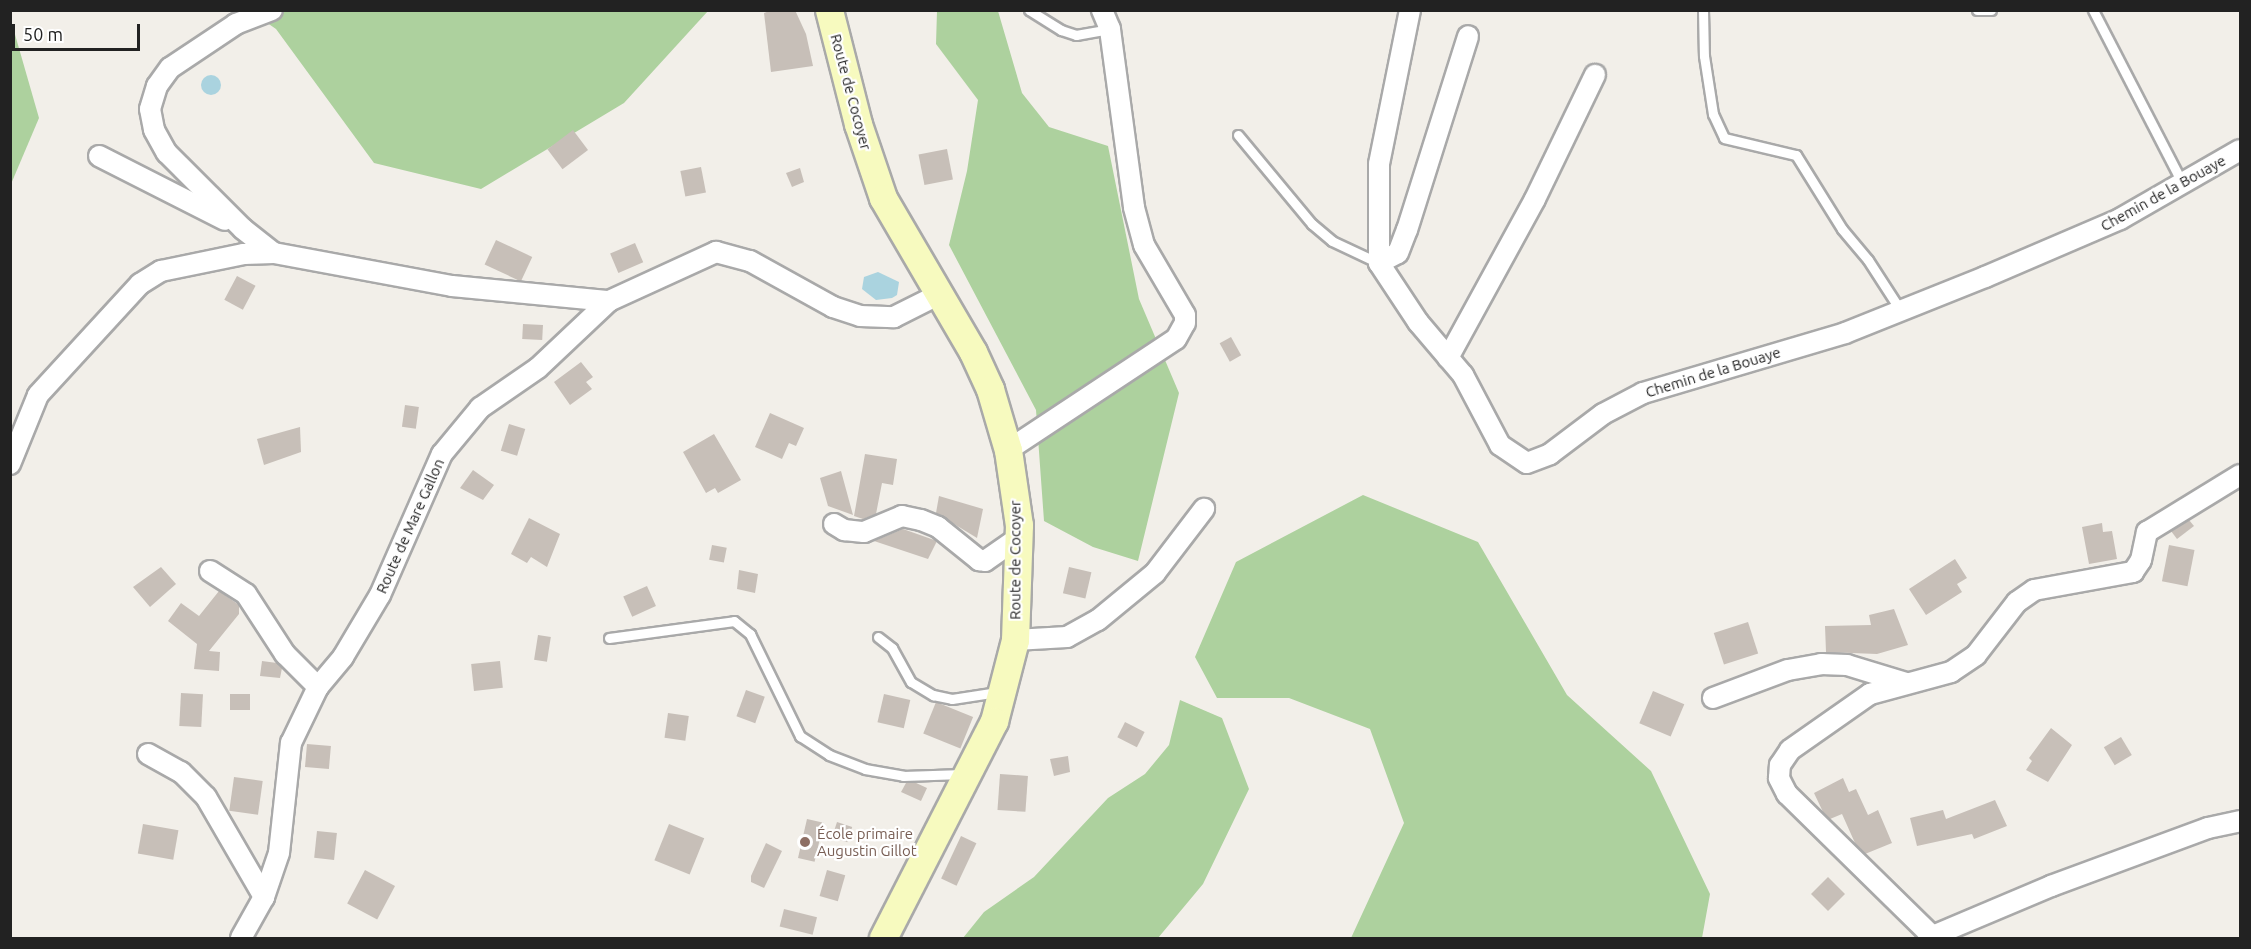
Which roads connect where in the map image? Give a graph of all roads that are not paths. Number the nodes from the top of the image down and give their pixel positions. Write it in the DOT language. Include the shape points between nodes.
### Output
graph roads {
  1 [pos="272,10"];
  2 [pos="829,10"];
  3 [pos="1029,10"];
  4 [pos="1102,10"];
  5 [pos="1410,10"];
  6 [pos="1703,10"];
  7 [pos="1977,10"];
  8 [pos="1991,10"];
  9 [pos="2093,10"];
  10 [pos="1110,29"];
  11 [pos="1468,36"];
  12 [pos="1595,75"];
  13 [pos="1238,135"];
  14 [pos="2241,150"];
  15 [pos="99,156"];
  16 [pos="2183,184"];
  17 [pos="243,229"];
  18 [pos="274,253"];
  19 [pos="1379,264"];
  20 [pos="940,294"];
  21 [pos="609,301"];
  22 [pos="1901,311"];
  23 [pos="1448,358"];
  24 [pos="1008,450"];
  25 [pos="10,464"];
  26 [pos="2241,475"];
  27 [pos="1204,509"];
  28 [pos="834,524"];
  29 [pos="1018,538"];
  30 [pos="210,571"];
  31 [pos="878,637"];
  32 [pos="609,638"];
  33 [pos="1015,640"];
  34 [pos="1906,683"];
  35 [pos="318,687"];
  36 [pos="1000,692"];
  37 [pos="1713,698"];
  38 [pos="148,754"];
  39 [pos="968,774"];
  40 [pos="2241,821"];
  41 [pos="264,897"];
  42 [pos="1930,937"];
  43 [pos="241,939"];
  44 [pos="883,939"];
  1 -- 17 [label="street" via="236,24 170,68 157,86 150,109 154,130 167,153"];
  2 -- 20 [label="main road, Route de Cocoyer" via="858,124 884,198"];
  3 -- 10 [label="lane" via="1076,35"];
  4 -- 10 [label="street"];
  5 -- 19 [label="street, Chemin de la Bouaye" via="1379,164"];
  6 -- 22 [label="lane" via="1704,56 1713,114 1724,138 1796,155 1842,229"];
  7 -- 8 [label="lane"];
  9 -- 16 [label="lane"];
  10 -- 24 [label="street" via="1134,207 1144,245 1185,315 1185,323 1176,339"];
  11 -- 19 [label="street" via="1407,230 1398,253"];
  12 -- 23 [label="street" via="1535,199"];
  13 -- 19 [label="lane" via="1312,224 1332,241"];
  14 -- 16 [label="street, Chemin de la Bouaye"];
  15 -- 17 [label="street"];
  16 -- 22 [label="street, Chemin de la Bouaye" via="2091,232"];
  17 -- 18 [label="street"];
  18 -- 21 [label="street" via="452,286"];
  18 -- 25 [label="street" via="244,254 161,271 140,284 38,394"];
  19 -- 23 [label="street, Chemin de la Bouaye" via="1394,290"];
  20 -- 21 [label="street, Route de Mare Gallon" via="894,317 860,316 833,308 750,261 716,252"];
  20 -- 24 [label="main road, Route de Cocoyer" via="990,389"];
  21 -- 35 [label="street, Route de Mare Gallon" via="538,368 480,408 460,428 426,483 380,595 343,657"];
  22 -- 23 [label="street, Chemin de la Bouaye" via="1845,333 1643,393 1603,414 1532,462 1519,460 1500,445 1463,375"];
  24 -- 29 [label="main road, Route de Cocoyer"];
  26 -- 34 [label="street" via="2147,532 2141,560 2133,572 2034,590 2018,602 1976,655 1951,672"];
  27 -- 33 [label="street" via="1155,573 1098,620 1067,637"];
  28 -- 29 [label="street" via="844,530 864,532 902,516 921,520 938,527 985,561"];
  29 -- 33 [label="main road, Route de Cocoyer"];
  30 -- 35 [label="street" via="246,594 285,654"];
  31 -- 36 [label="lane" via="892,648 911,682 933,695 952,699"];
  32 -- 39 [label="lane" via="734,621 750,634 800,736 829,755 864,769 903,776"];
  33 -- 36 [label="main road, Route de Cocoyer"];
  34 -- 37 [label="street" via="1847,665 1821,664 1788,670"];
  34 -- 42 [label="street" via="1870,694 1790,750 1780,765 1779,778 1787,794"];
  35 -- 41 [label="street, Route de Mare Gallon" via="291,743 279,853"];
  36 -- 39 [label="main road, Route de Cocoyer" via="994,721"];
  38 -- 41 [label="street" via="181,772 207,797"];
  39 -- 44 [label="main road, Route de Cocoyer"];
  40 -- 42 [label="street" via="2208,828 2062,882"];
  41 -- 43 [label="street, Route de Mare Gallon"];
}
